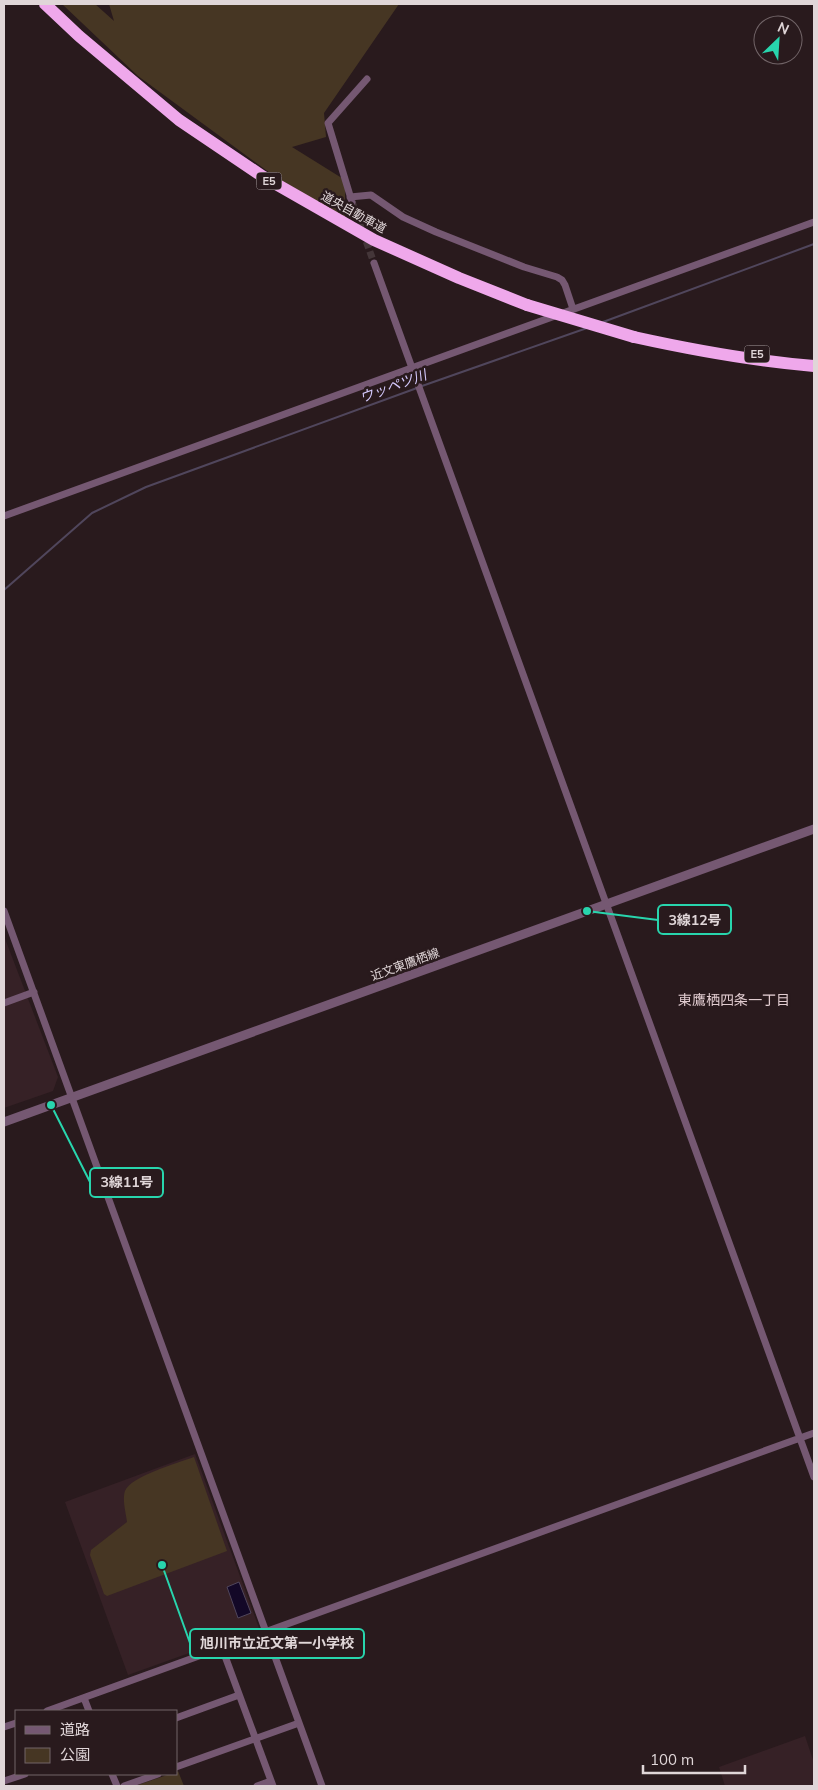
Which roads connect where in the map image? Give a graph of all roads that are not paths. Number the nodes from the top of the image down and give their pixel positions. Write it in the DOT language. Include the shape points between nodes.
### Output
graph roads {
  1 [pos="44,4"];
  2 [pos="367,79"];
  3 [pos="814,222"];
  4 [pos="374,263"];
  5 [pos="573,309"];
  6 [pos="700,351"];
  7 [pos="814,358"];
  8 [pos="814,366"];
  9 [pos="412,369"];
  10 [pos="4,516"];
  11 [pos="814,829"];
  12 [pos="606,904"];
  13 [pos="4,911"];
  14 [pos="34,992"];
  15 [pos="4,1003"];
  16 [pos="72,1097"];
  17 [pos="4,1122"];
  18 [pos="814,1433"];
  19 [pos="800,1438"];
  20 [pos="814,1477"];
  21 [pos="266,1632"];
  22 [pos="222,1648"];
  23 [pos="239,1695"];
  24 [pos="84,1698"];
  25 [pos="51,1710"];
  26 [pos="89,1710"];
  27 [pos="178,1717"];
  28 [pos="299,1723"];
  29 [pos="256,1738"];
  30 [pos="178,1766"];
  31 [pos="22,1775"];
  32 [pos="155,1775"];
  33 [pos="4,1782"];
  34 [pos="272,1784"];
  35 [pos="124,1786"];
  36 [pos="257,1786"];
  37 [pos="322,1786"];
  1 -- 6 [label="highway, 道央自動車道 / E5, bridge" via="179,120 262,176 374,240 527,305 634,337"];
  2 -- 5 [label="street" via="328,123 351,200 371,195 403,217 436,232 556,277 565,285"];
  3 -- 5 [label="street"];
  4 -- 9 [label="street"];
  5 -- 9 [label="street"];
  6 -- 7 [label="highway, 道央自動車道 / E5"];
  6 -- 8 [label="highway, 道央自動車道 / E5"];
  9 -- 10 [label="street"];
  9 -- 12 [label="street"];
  11 -- 12 [label="street, 近文東鷹栖線"];
  12 -- 16 [label="street, 近文東鷹栖線"];
  12 -- 19 [label="street"];
  13 -- 14 [label="street"];
  14 -- 15 [label="street"];
  14 -- 16 [label="street"];
  16 -- 17 [label="street, 近文東鷹栖線"];
  16 -- 21 [label="street"];
  18 -- 19 [label="street"];
  19 -- 20 [label="street"];
  19 -- 21 [label="street"];
  21 -- 22 [label="street"];
  21 -- 28 [label="street"];
  22 -- 23 [label="street"];
  22 -- 24 [label="street"];
  23 -- 27 [label="street"];
  23 -- 29 [label="street"];
  24 -- 25 [label="street"];
  24 -- 26 [label="street"];
  28 -- 29 [label="street"];
  28 -- 37 [label="street"];
  29 -- 30 [label="street"];
  29 -- 34 [label="street"];
  31 -- 33 [label="street"];
  32 -- 35 [label="street"];
  34 -- 36 [label="street"];
}
